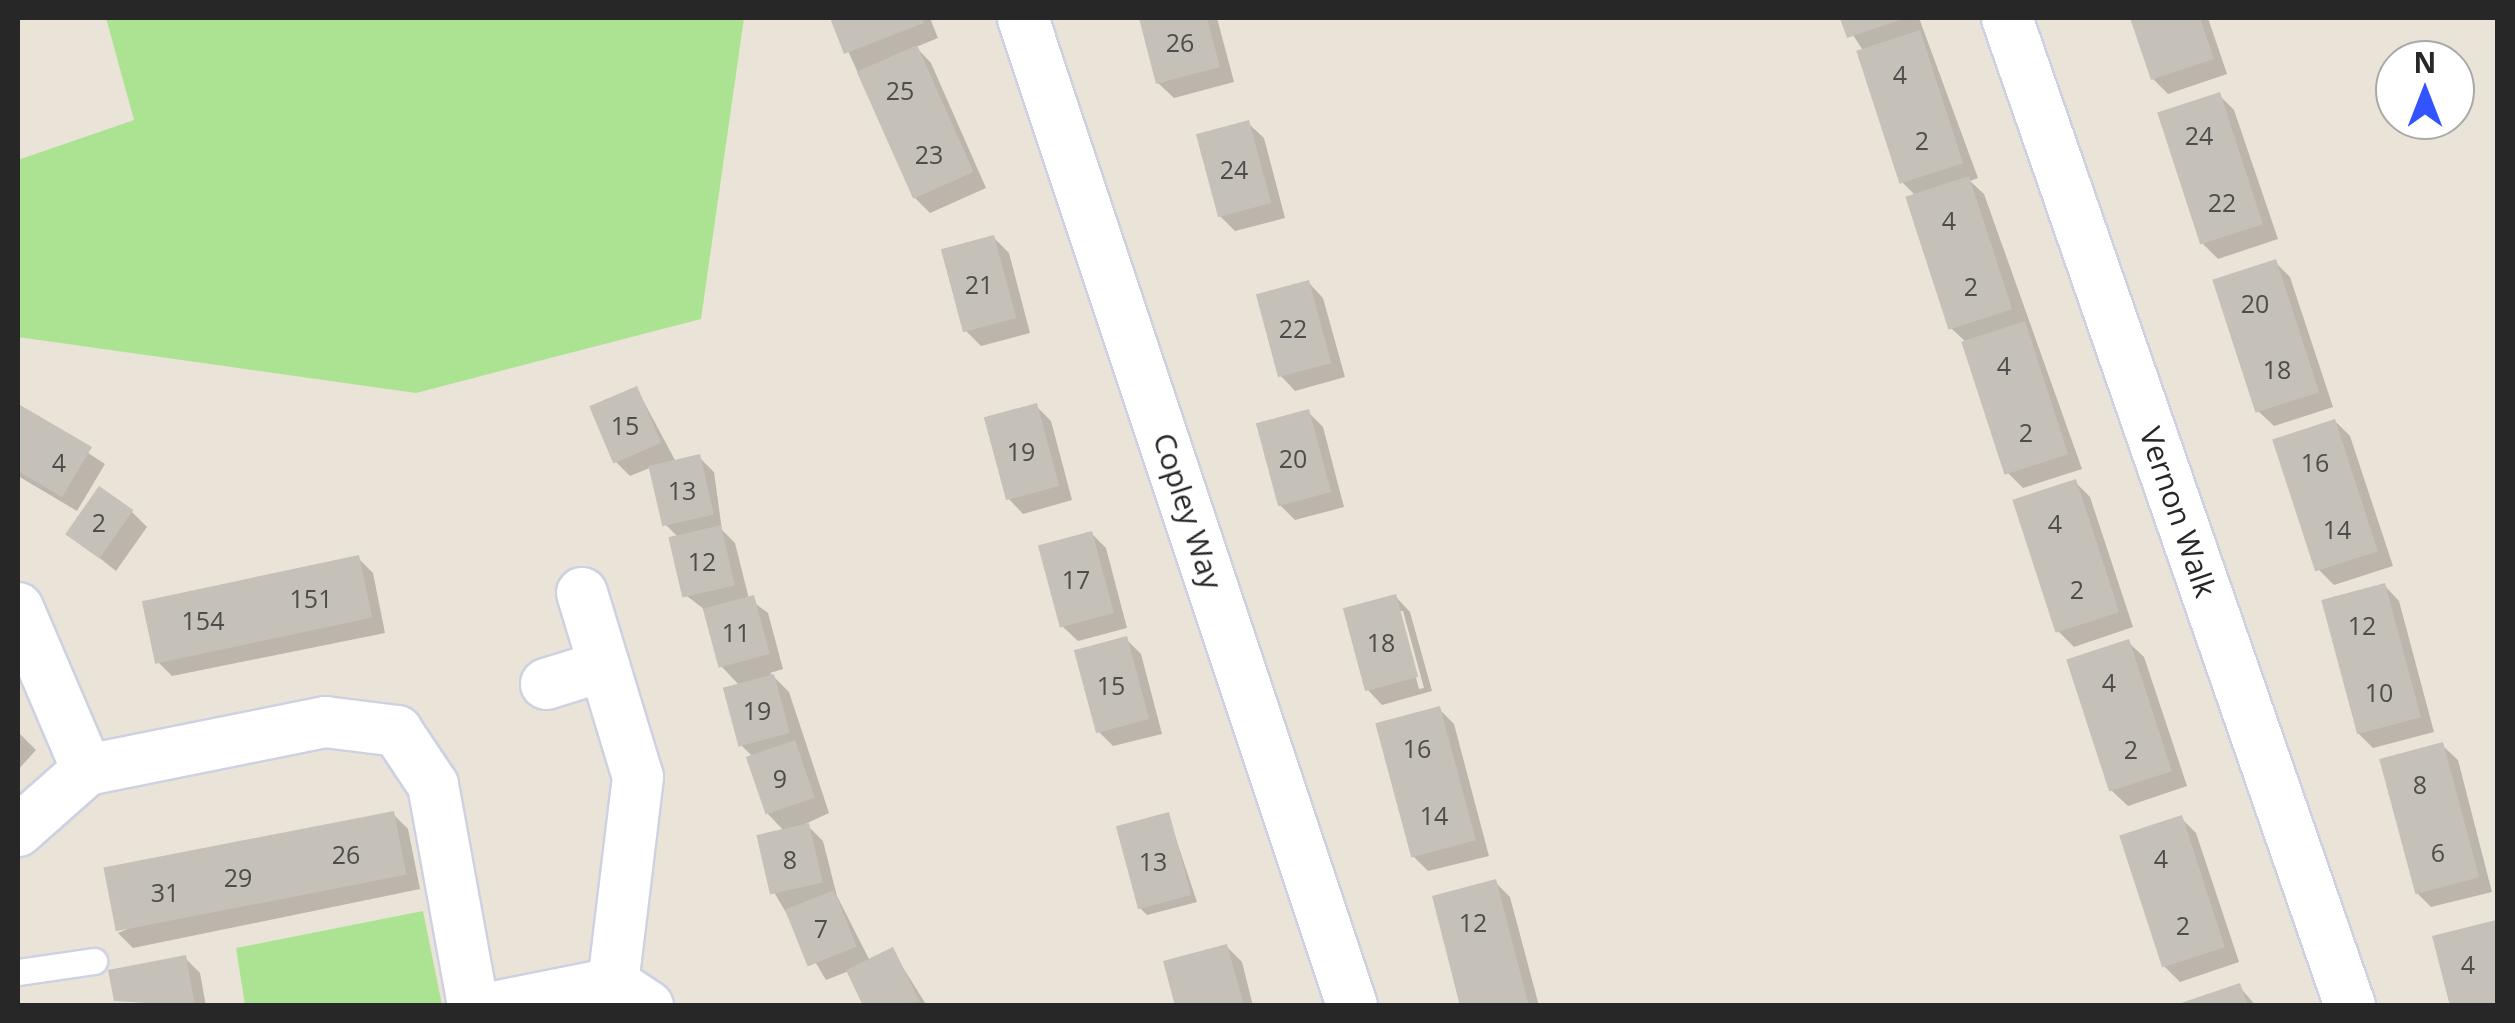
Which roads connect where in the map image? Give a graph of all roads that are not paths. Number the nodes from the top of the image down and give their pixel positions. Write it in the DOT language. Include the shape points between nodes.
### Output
graph roads {
  1 [pos="1023,18"];
  2 [pos="2007,18"];
  3 [pos="582,593"];
  4 [pos="18,608"];
  5 [pos="604,666"];
  6 [pos="546,684"];
  7 [pos="87,770"];
  8 [pos="18,831"];
  9 [pos="94,962"];
  10 [pos="18,972"];
  11 [pos="630,994"];
  12 [pos="473,1006"];
  13 [pos="498,1006"];
  14 [pos="1352,1006"];
  15 [pos="2350,1006"];
  1 -- 14 [label="street, Copley Way"];
  2 -- 15 [label="street, Vernon Walk"];
  3 -- 5 [label="street"];
  4 -- 7 [label="street"];
  5 -- 6 [label="street"];
  5 -- 11 [label="street" via="638,777"];
  7 -- 8 [label="street"];
  7 -- 12 [label="street" via="325,722 398,731 433,785"];
  9 -- 10 [label="lane"];
  11 -- 13 [label="street"];
}
